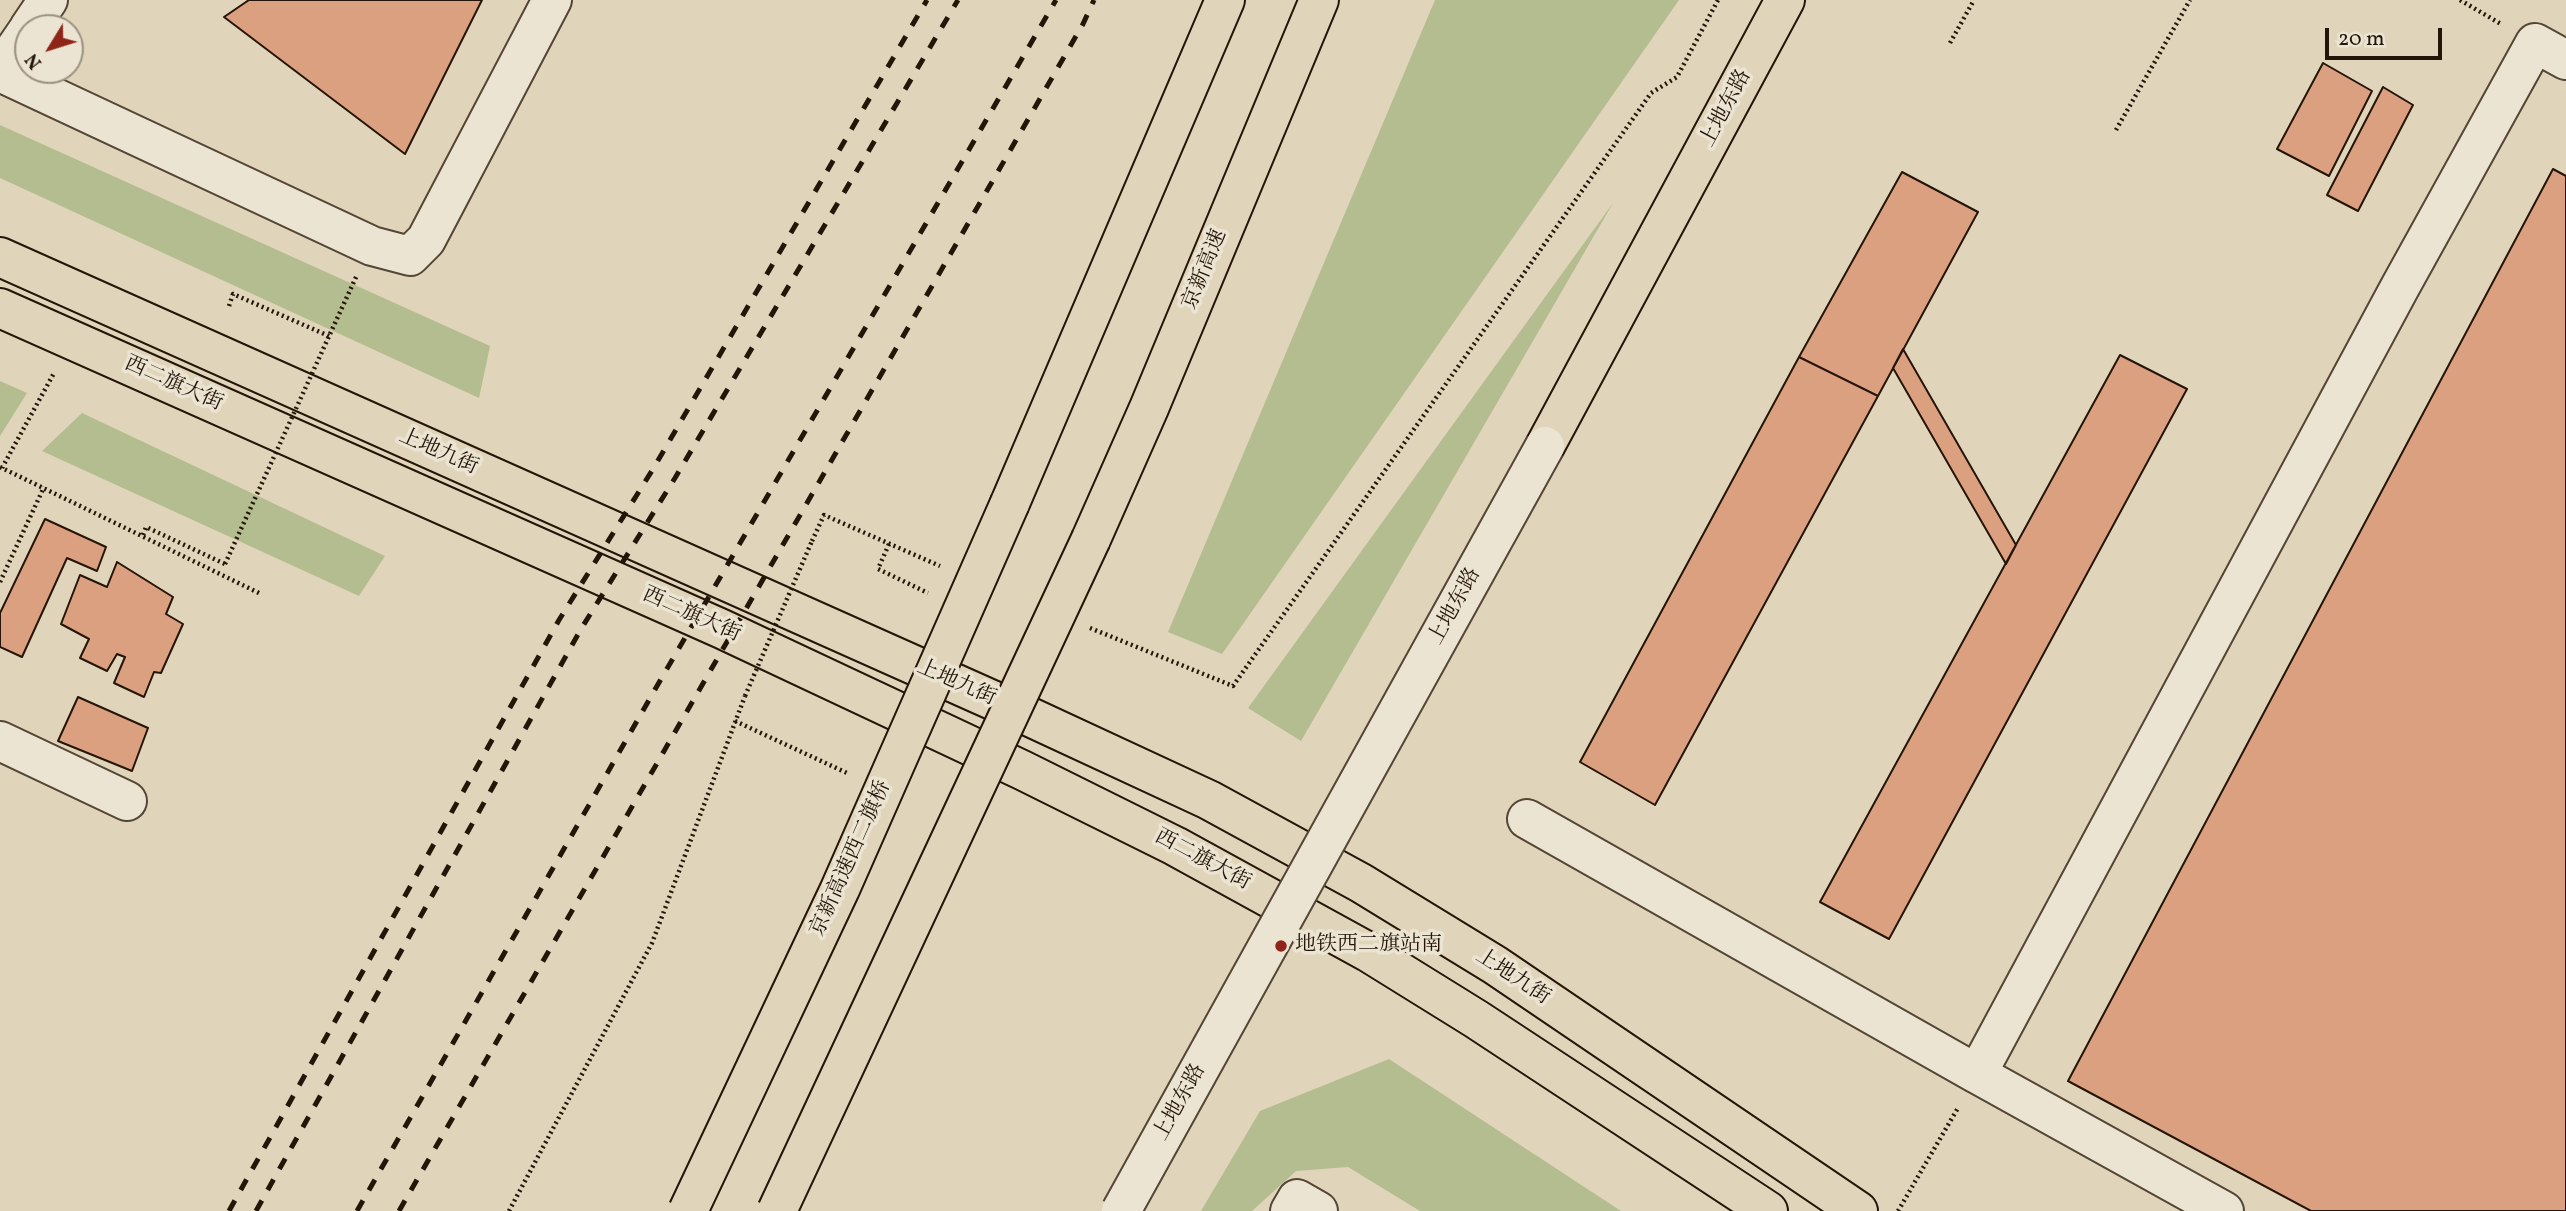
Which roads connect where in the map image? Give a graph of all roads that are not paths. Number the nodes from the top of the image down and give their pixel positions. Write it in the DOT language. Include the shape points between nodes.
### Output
graph roads {
  1 [pos="552,0"];
  2 [pos="1224,0"];
  3 [pos="1319,0"];
  4 [pos="1785,0"];
  5 [pos="14,51"];
  6 [pos="2551,51"];
  7 [pos="0,71"];
  8 [pos="0,257"];
  9 [pos="0,308"];
  10 [pos="1545,446"];
  11 [pos="0,741"];
  12 [pos="127,801"];
  13 [pos="1527,819"];
  14 [pos="1978,1074"];
  15 [pos="688,1211"];
  16 [pos="777,1211"];
  17 [pos="1121,1211"];
  18 [pos="1290,1211"];
  19 [pos="1318,1211"];
  20 [pos="1768,1211"];
  21 [pos="1858,1211"];
  22 [pos="2224,1211"];
  1 -- 7 [label="street" via="426,240 410,256 372,246"];
  2 -- 15 [label="main road, 京新高速西二旗桥, bridge" via="840,889"];
  3 -- 16 [label="main road, 京新高速, bridge" via="1091,539"];
  4 -- 10 [label="main road, 上地东路"];
  5 -- 7 [label="street"];
  6 -- 14 [label="street" via="2394,299"];
  8 -- 21 [label="main road, 上地九街" via="1209,800 1361,883 1494,965"];
  9 -- 20 [label="main road, 西二旗大街" via="722,629 1175,846 1368,952"];
  10 -- 17 [label="street, 上地东路, bridge"];
  11 -- 12 [label="street"];
  13 -- 14 [label="street"];
  14 -- 22 [label="street"];
  18 -- 19 [label="street" via="1297,1199"];
}
